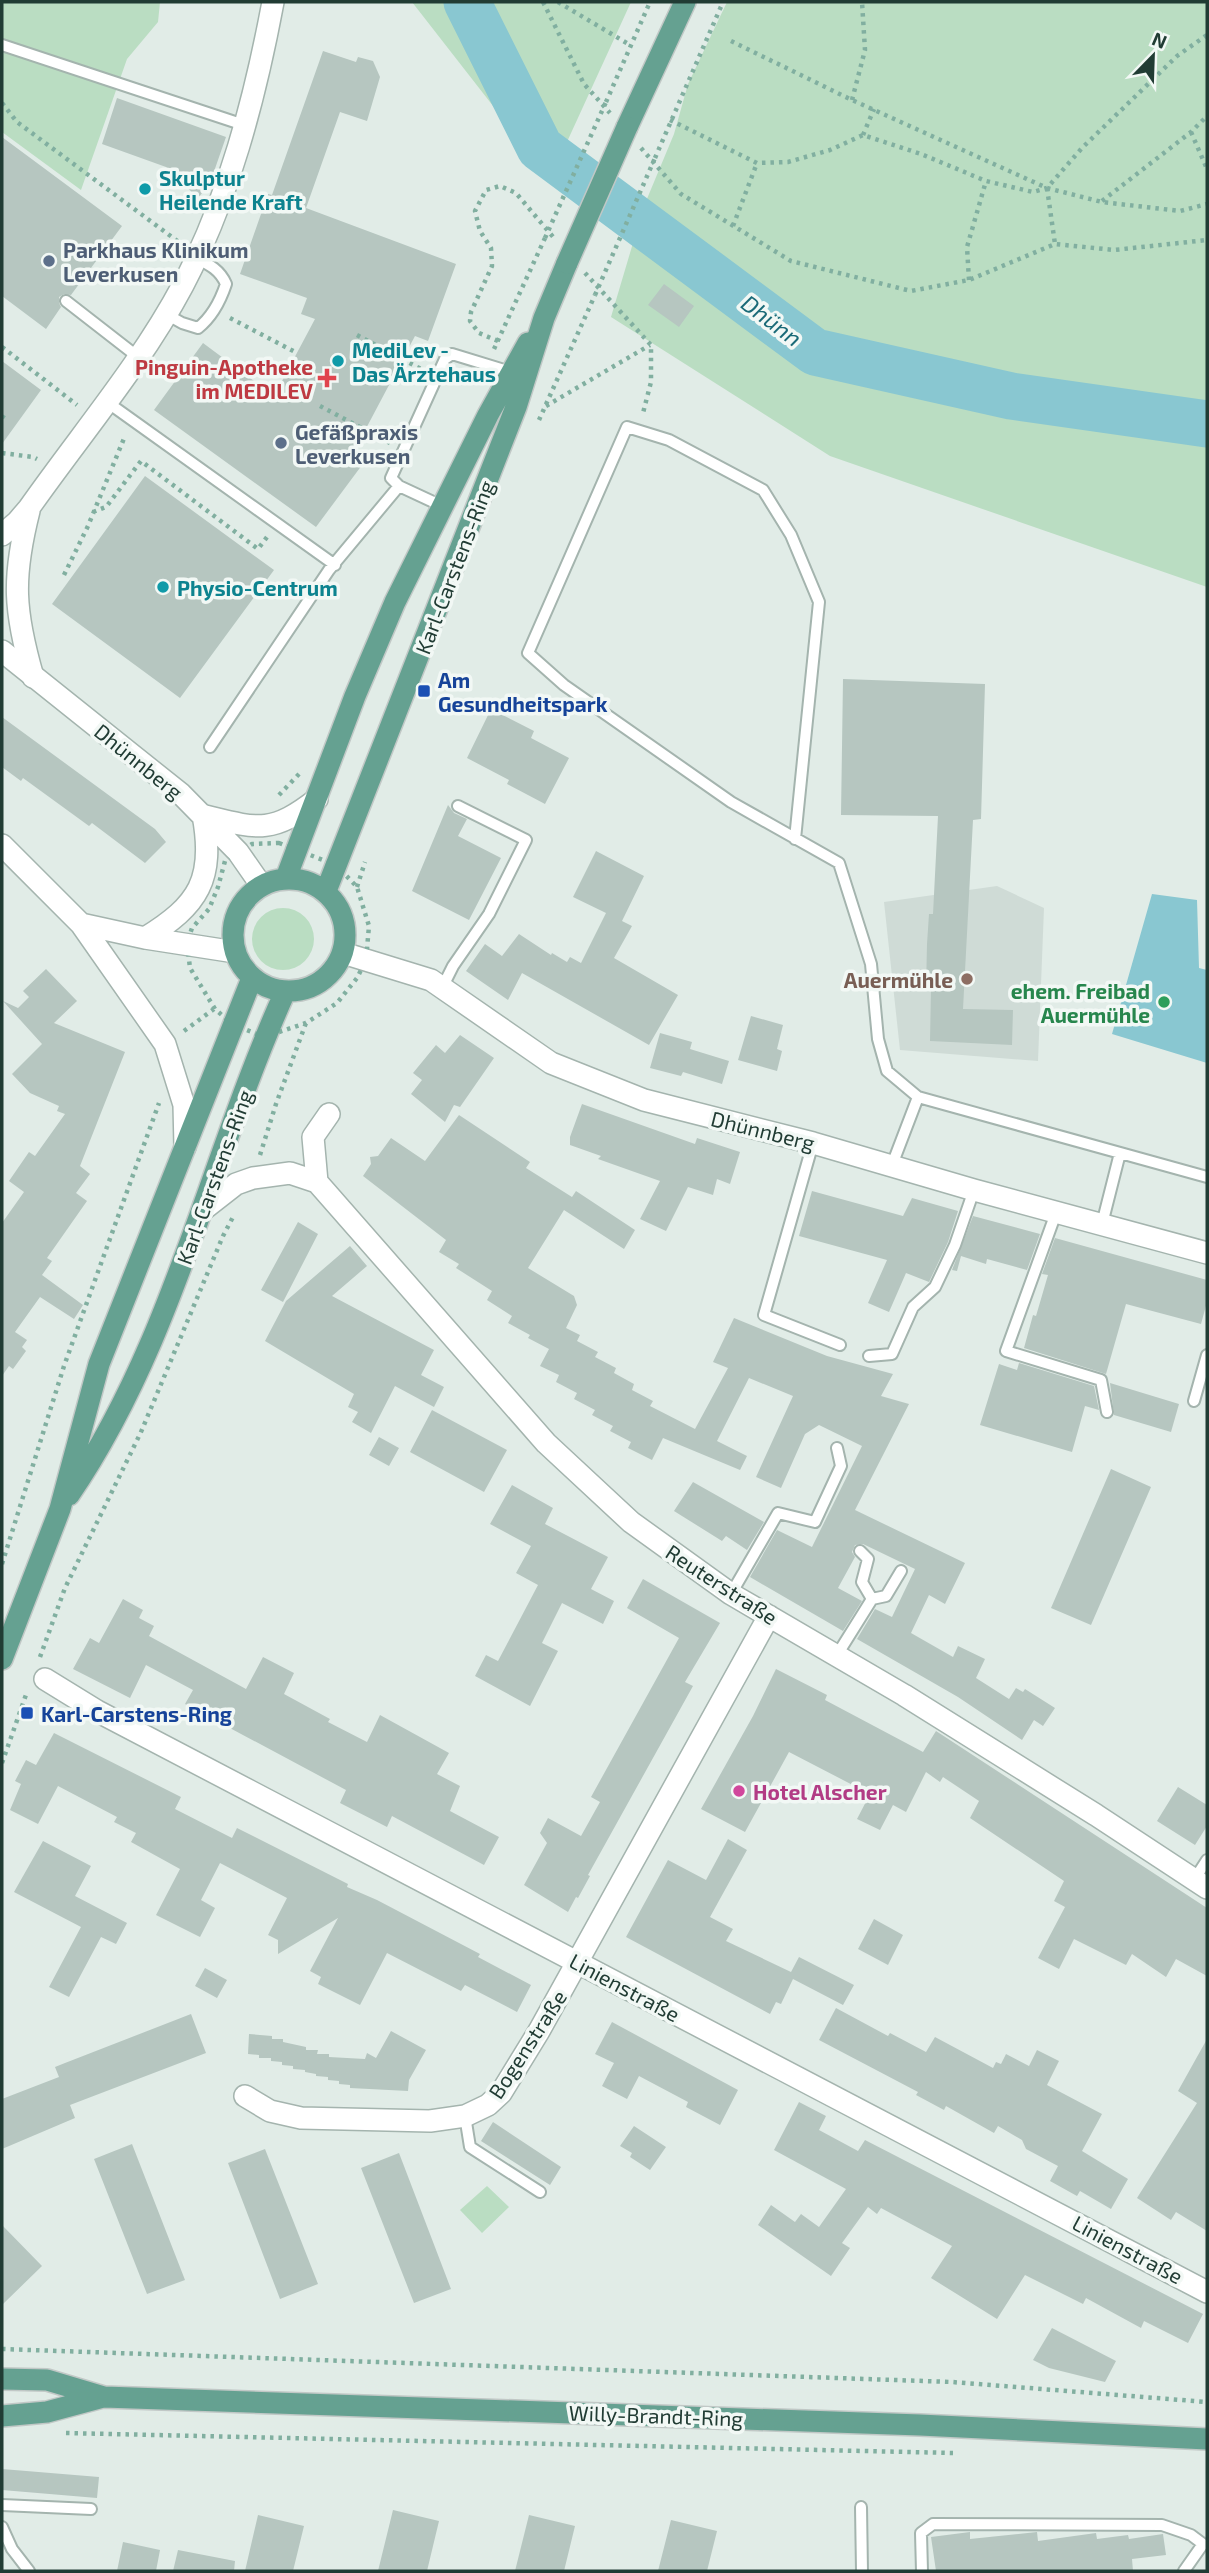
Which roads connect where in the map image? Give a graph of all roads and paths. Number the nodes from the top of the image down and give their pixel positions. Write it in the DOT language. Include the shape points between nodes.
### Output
graph roads {
  1 [pos="273,2"];
  2 [pos="543,2"];
  3 [pos="558,2"];
  4 [pos="650,2"];
  5 [pos="723,2"];
  6 [pos="862,2"];
  7 [pos="684,3"];
  8 [pos="1207,35"];
  9 [pos="731,41"];
  10 [pos="2,45"];
  11 [pos="630,46"];
  12 [pos="584,84"];
  13 [pos="852,100"];
  14 [pos="2,103"];
  15 [pos="874,109"];
  16 [pos="1207,116"];
  17 [pos="670,120"];
  18 [pos="244,125"];
  19 [pos="1191,132"];
  20 [pos="863,135"];
  21 [pos="757,163"];
  22 [pos="1207,169"];
  23 [pos="986,181"];
  24 [pos="1047,188"];
  25 [pos="681,194"];
  26 [pos="1102,202"];
  27 [pos="1207,204"];
  28 [pos="733,226"];
  29 [pos="545,238"];
  30 [pos="1207,240"];
  31 [pos="1055,244"];
  32 [pos="197,257"];
  33 [pos="570,259"];
  34 [pos="969,280"];
  35 [pos="595,295"];
  36 [pos="66,301"];
  37 [pos="215,310"];
  38 [pos="166,314"];
  39 [pos="544,318"];
  40 [pos="357,335"];
  41 [pos="498,341"];
  42 [pos="651,345"];
  43 [pos="2,347"];
  44 [pos="297,353"];
  45 [pos="138,357"];
  46 [pos="511,372"];
  47 [pos="437,377"];
  48 [pos="320,406"];
  49 [pos="545,406"];
  50 [pos="100,410"];
  51 [pos="132,419"];
  52 [pos="641,431"];
  53 [pos="403,449"];
  54 [pos="2,453"];
  55 [pos="55,472"];
  56 [pos="399,486"];
  57 [pos="442,506"];
  58 [pos="29,508"];
  59 [pos="93,512"];
  60 [pos="271,532"];
  61 [pos="2,535"];
  62 [pos="335,565"];
  63 [pos="64,575"];
  64 [pos="2,651"];
  65 [pos="33,677"];
  66 [pos="210,747"];
  67 [pos="317,799"];
  68 [pos="458,806"];
  69 [pos="203,815"];
  70 [pos="795,839"];
  71 [pos="251,844"];
  72 [pos="299,849"];
  73 [pos="5,854"];
  74 [pos="336,865"];
  75 [pos="286,878"];
  76 [pos="261,886"];
  77 [pos="326,891"];
  78 [pos="81,924"];
  79 [pos="145,938"];
  80 [pos="235,952"];
  81 [pos="343,953"];
  82 [pos="366,960"];
  83 [pos="252,978"];
  84 [pos="443,986"];
  85 [pos="285,992"];
  86 [pos="215,1009"];
  87 [pos="166,1044"];
  88 [pos="159,1093"];
  89 [pos="918,1097"];
  90 [pos="329,1114"];
  91 [pos="813,1143"];
  92 [pos="185,1147"];
  93 [pos="1121,1153"];
  94 [pos="892,1165"];
  95 [pos="1207,1177"];
  96 [pos="253,1178"];
  97 [pos="317,1182"];
  98 [pos="974,1190"];
  99 [pos="204,1209"];
  100 [pos="1056,1213"];
  101 [pos="235,1215"];
  102 [pos="1102,1224"];
  103 [pos="1207,1253"];
  104 [pos="840,1345"];
  105 [pos="1207,1355"];
  106 [pos="869,1356"];
  107 [pos="1194,1401"];
  108 [pos="1107,1412"];
  109 [pos="837,1448"];
  110 [pos="60,1509"];
  111 [pos="860,1551"];
  112 [pos="2,1564"];
  113 [pos="901,1571"];
  114 [pos="731,1594"];
  115 [pos="872,1599"];
  116 [pos="769,1616"];
  117 [pos="837,1656"];
  118 [pos="2,1659"];
  119 [pos="37,1675"];
  120 [pos="2,1763"];
  121 [pos="1207,1860"];
  122 [pos="1201,1884"];
  123 [pos="578,1962"];
  124 [pos="245,2096"];
  125 [pos="465,2116"];
  126 [pos="540,2192"];
  127 [pos="1207,2292"];
  128 [pos="2,2349"];
  129 [pos="2,2379"];
  130 [pos="104,2397"];
  131 [pos="1207,2402"];
  132 [pos="2,2416"];
  133 [pos="57,2432"];
  134 [pos="1207,2439"];
  135 [pos="963,2453"];
  136 [pos="2,2505"];
  137 [pos="861,2507"];
  138 [pos="91,2509"];
  139 [pos="2,2528"];
  140 [pos="29,2571"];
  141 [pos="862,2571"];
  142 [pos="922,2571"];
  143 [pos="1184,2571"];
  1 -- 18 [label="street"];
  2 -- 12 [label="path"];
  3 -- 11 [label="path"];
  4 -- 11 [label="path"];
  5 -- 17 [label="path"];
  6 -- 13 [label="path" via="865,50"];
  7 -- 33 [label="main road, Karl-Carstens-Ring, bridge"];
  8 -- 24 [label="path" via="1177,56"];
  9 -- 13 [label="path"];
  10 -- 18 [label="lane"];
  11 -- 29 [label="path, bridge"];
  13 -- 15 [label="path"];
  14 -- 32 [label="path" via="16,122"];
  15 -- 20 [label="path"];
  15 -- 24 [label="path"];
  16 -- 19 [label="path"];
  17 -- 21 [label="path"];
  17 -- 35 [label="path, bridge"];
  18 -- 32 [label="street"];
  19 -- 22 [label="path"];
  19 -- 26 [label="path"];
  20 -- 21 [label="path" via="788,162"];
  20 -- 23 [label="path"];
  21 -- 28 [label="path"];
  23 -- 24 [label="path" via="1033,192"];
  23 -- 34 [label="path" via="967,247"];
  24 -- 26 [label="path"];
  24 -- 31 [label="path"];
  25 -- 28 [label="path"];
  26 -- 27 [label="path" via="1180,211"];
  28 -- 34 [label="path" via="791,261 911,291"];
  30 -- 31 [label="path" via="1114,250"];
  31 -- 34 [label="path"];
  32 -- 37 [label="lane" via="215,268 226,284"];
  32 -- 38 [label="street"];
  33 -- 39 [label="main road, Karl-Carstens-Ring"];
  33 -- 41 [label="path" via="516,193 500,186 485,190 475,211 491,248 492,266 470,321 479,333"];
  33 -- 42 [label="path"];
  36 -- 45 [label="lane"];
  37 -- 38 [label="lane" via="198,328"];
  37 -- 44 [label="path"];
  38 -- 45 [label="street"];
  39 -- 46 [label="main road, Karl-Carstens-Ring"];
  39 -- 74 [label="main road, Karl-Carstens-Ring" via="516,407"];
  40 -- 47 [label="path"];
  42 -- 49 [label="path"];
  42 -- 52 [label="path" via="651,382"];
  43 -- 50 [label="path"];
  45 -- 50 [label="street"];
  46 -- 47 [label="lane" via="452,354 444,359"];
  46 -- 57 [label="main road, Karl-Carstens-Ring"];
  47 -- 53 [label="lane"];
  48 -- 53 [label="path"];
  50 -- 51 [label="lane"];
  50 -- 55 [label="street"];
  51 -- 59 [label="path"];
  51 -- 62 [label="lane"];
  52 -- 70 [label="lane" via="669,440 763,490 791,535 819,602"];
  52 -- 70 [label="lane" via="627,427 528,653 564,685 696,778"];
  53 -- 56 [label="lane" via="391,478"];
  54 -- 55 [label="path" via="33,457"];
  55 -- 58 [label="street"];
  56 -- 57 [label="lane"];
  56 -- 62 [label="lane"];
  57 -- 67 [label="main road, Karl-Carstens-Ring" via="395,601"];
  58 -- 61 [label="street"];
  58 -- 65 [label="street" via="16,594"];
  59 -- 60 [label="path" via="106,507 141,461 258,549"];
  59 -- 63 [label="path"];
  62 -- 66 [label="lane"];
  64 -- 65 [label="street, Dhünnberg"];
  65 -- 69 [label="street, Dhünnberg"];
  67 -- 69 [label="street" via="271,826 247,826"];
  67 -- 72 [label="main road, Karl-Carstens-Ring"];
  68 -- 84 [label="lane" via="526,840 489,914"];
  69 -- 76 [label="street, Dhünnberg" via="238,852"];
  69 -- 79 [label="street" via="208,841 201,885 189,906"];
  70 -- 89 [label="lane" via="839,863 871,964 878,1039 887,1072"];
  71 -- 72 [label="path" via="279,843"];
  72 -- 74 [label="path"];
  72 -- 75 [label="main road, Karl-Carstens-Ring"];
  73 -- 78 [label="street"];
  74 -- 77 [label="main road, Karl-Carstens-Ring"];
  74 -- 82 [label="path" via="358,887 369,926"];
  75 -- 76 [label="main road"];
  75 -- 77 [label="main road" via="307,881"];
  76 -- 80 [label="main road" via="242,903 233,926"];
  77 -- 81 [label="main road" via="340,909 346,931"];
  78 -- 79 [label="street"];
  78 -- 87 [label="street"];
  79 -- 80 [label="street"];
  80 -- 83 [label="main road"];
  81 -- 82 [label="street, Dhünnberg"];
  81 -- 85 [label="main road" via="330,974 310,988"];
  82 -- 84 [label="street, Dhünnberg"];
  82 -- 96 [label="path" via="337,1003 306,1023"];
  83 -- 85 [label="main road"];
  83 -- 92 [label="main road, Karl-Carstens-Ring"];
  84 -- 91 [label="street, Dhünnberg" via="551,1063 644,1100"];
  85 -- 99 [label="main road, Karl-Carstens-Ring" via="264,1037"];
  86 -- 87 [label="path"];
  87 -- 92 [label="street" via="184,1105"];
  88 -- 112 [label="path" via="148,1138 64,1366"];
  89 -- 93 [label="lane"];
  89 -- 94 [label="lane"];
  90 -- 97 [label="street" via="313,1138"];
  91 -- 94 [label="street, Dhünnberg"];
  91 -- 104 [label="lane" via="764,1315"];
  92 -- 110 [label="main road, Karl-Carstens-Ring" via="99,1364"];
  93 -- 95 [label="lane"];
  93 -- 102 [label="lane"];
  94 -- 98 [label="street, Dhünnberg"];
  96 -- 97 [label="street" via="290,1173"];
  96 -- 99 [label="street" via="236,1184"];
  97 -- 114 [label="street, Reuterstraße" via="546,1443 631,1522"];
  98 -- 100 [label="street, Dhünnberg"];
  98 -- 106 [label="lane" via="935,1287 913,1307 892,1354"];
  99 -- 110 [label="main road, Karl-Carstens-Ring" via="135,1382"];
  100 -- 102 [label="street, Dhünnberg"];
  100 -- 108 [label="lane" via="1006,1350 1101,1380"];
  101 -- 119 [label="path" via="141,1432 65,1588"];
  102 -- 103 [label="street, Dhünnberg"];
  105 -- 107 [label="lane"];
  109 -- 114 [label="lane" via="841,1466 815,1522 778,1513"];
  110 -- 118 [label="main road, Karl-Carstens-Ring"];
  111 -- 115 [label="lane" via="868,1559 862,1582"];
  113 -- 115 [label="lane" via="886,1596"];
  114 -- 116 [label="street, Reuterstraße"];
  115 -- 117 [label="lane"];
  116 -- 117 [label="street, Reuterstraße"];
  116 -- 123 [label="street, Bogenstraße"];
  117 -- 122 [label="street, Reuterstraße"];
  119 -- 120 [label="path"];
  119 -- 123 [label="street, Linienstraße" via="97,1711"];
  121 -- 122 [label="lane"];
  123 -- 125 [label="street, Bogenstraße" via="501,2093"];
  123 -- 127 [label="street, Linienstraße"];
  124 -- 125 [label="street, Bogenstraße" via="270,2111 301,2118 430,2122"];
  125 -- 126 [label="lane" via="470,2147"];
  128 -- 131 [label="path" via="952,2382"];
  129 -- 130 [label="main road, Willy-Brandt-Ring" via="47,2381"];
  130 -- 132 [label="main road, Willy-Brandt-Ring" via="47,2412"];
  130 -- 134 [label="main road, Willy-Brandt-Ring"];
  133 -- 135 [label="path"];
  136 -- 138 [label="lane"];
  137 -- 141 [label="lane"];
  139 -- 140 [label="lane"];
  142 -- 143 [label="lane" via="921,2533 933,2524 974,2524 1162,2525 1203,2544"];
}
